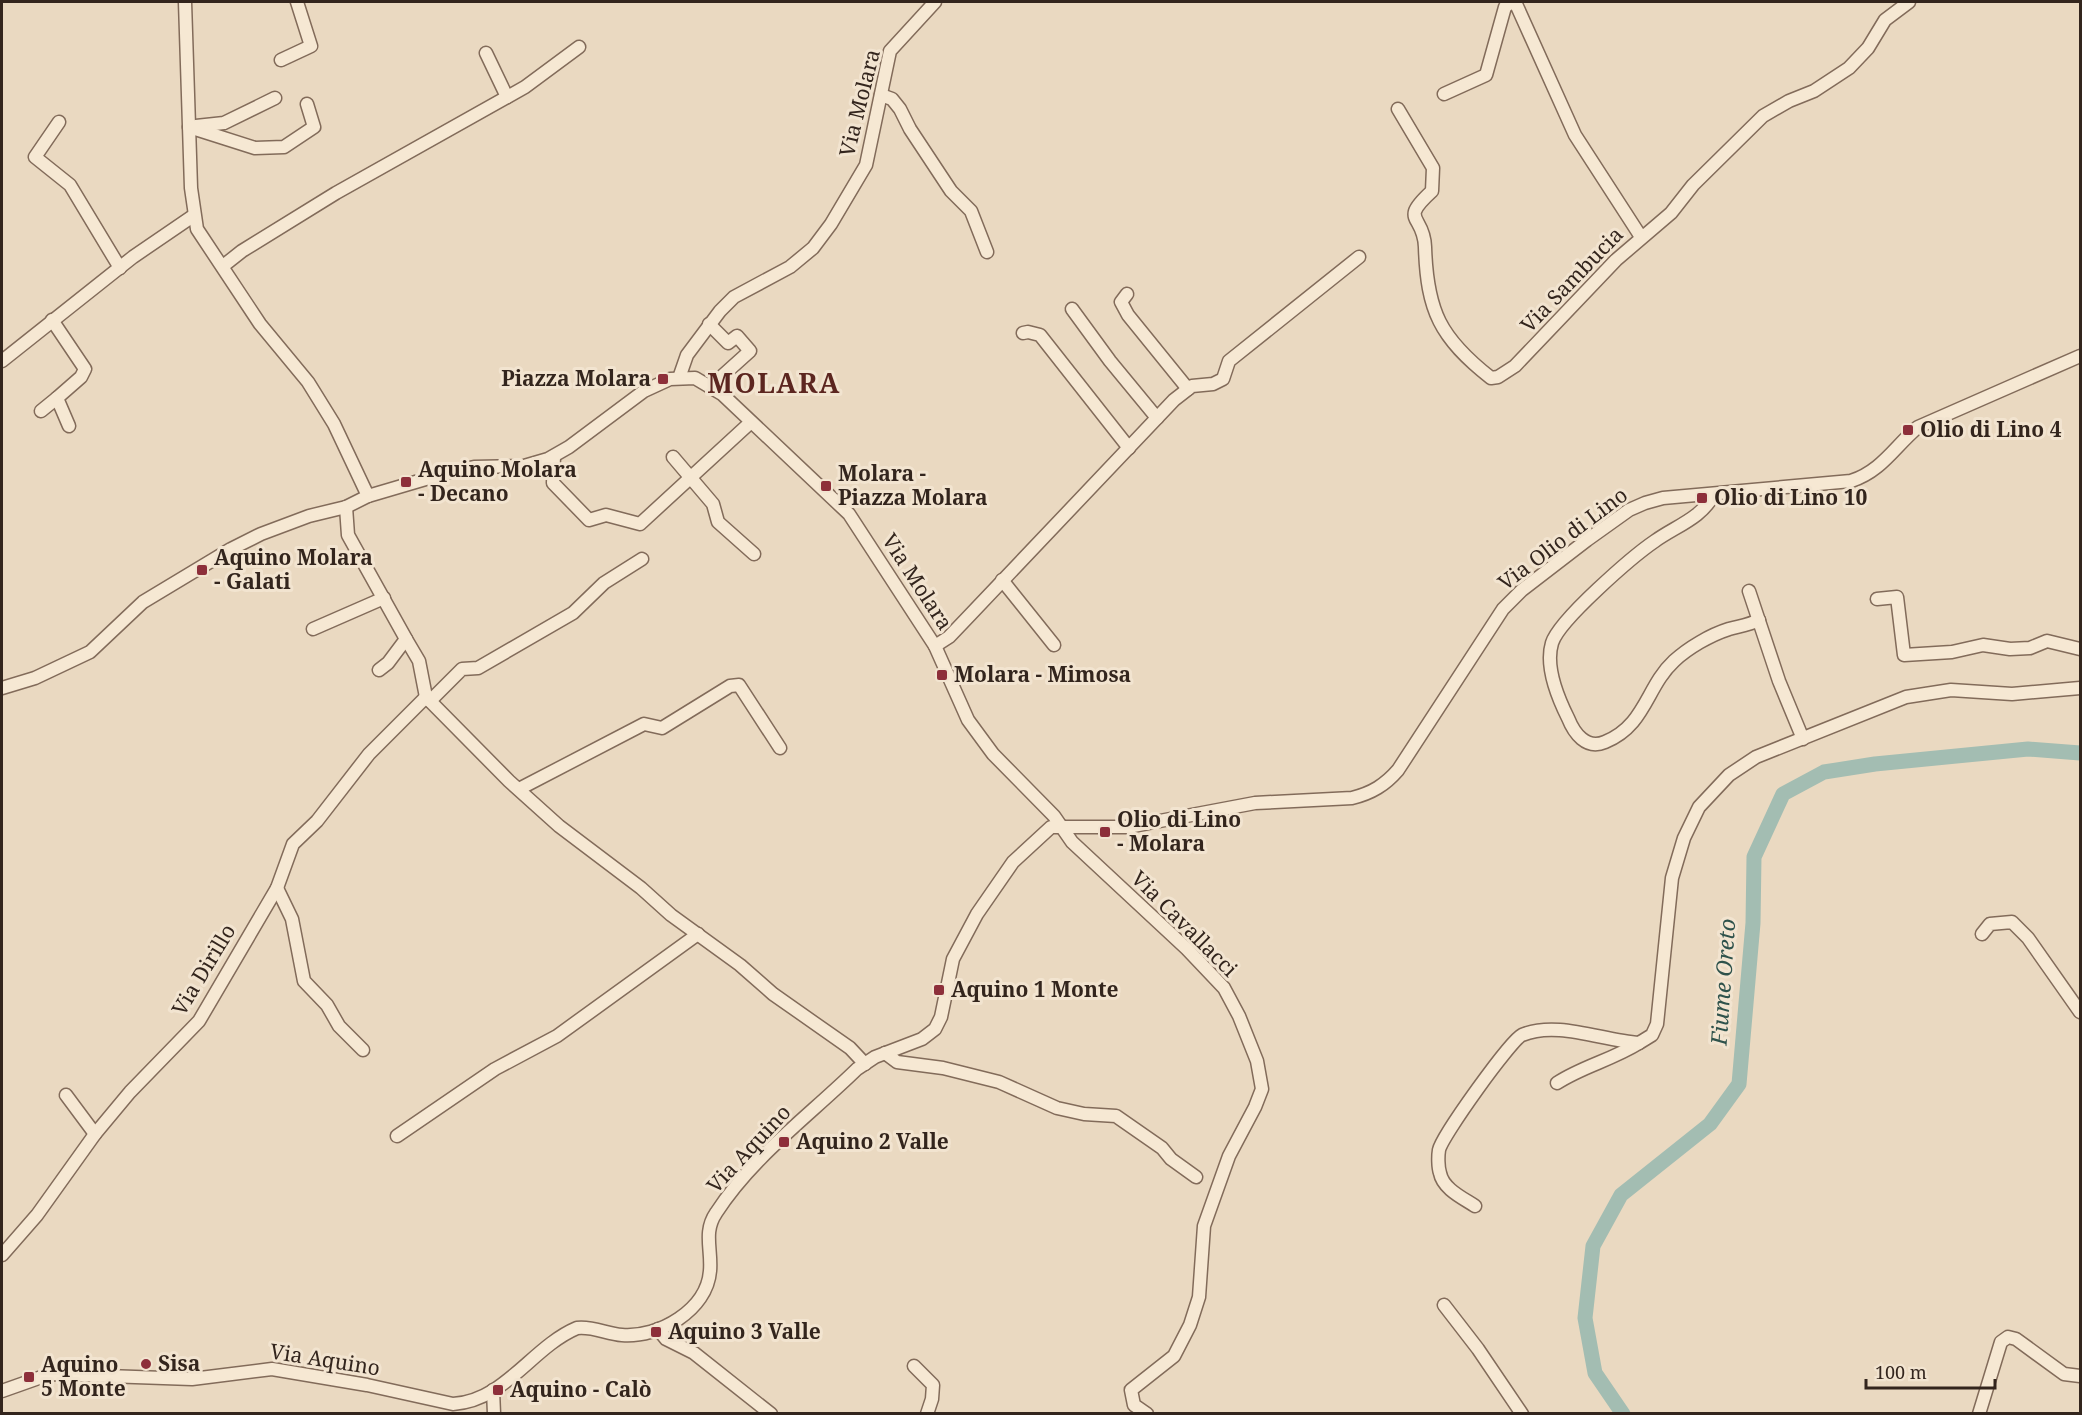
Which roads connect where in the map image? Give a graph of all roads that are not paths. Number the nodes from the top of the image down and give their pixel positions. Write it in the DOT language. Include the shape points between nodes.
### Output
graph roads {
  1 [pos="185,2"];
  2 [pos="297,2"];
  3 [pos="935,2"];
  4 [pos="1909,2"];
  5 [pos="579,47"];
  6 [pos="486,53"];
  7 [pos="281,60"];
  8 [pos="1444,94"];
  9 [pos="881,95"];
  10 [pos="507,97"];
  11 [pos="275,98"];
  12 [pos="307,104"];
  13 [pos="1398,109"];
  14 [pos="59,122"];
  15 [pos="189,127"];
  16 [pos="193,216"];
  17 [pos="1641,237"];
  18 [pos="987,252"];
  19 [pos="1359,257"];
  20 [pos="223,266"];
  21 [pos="120,268"];
  22 [pos="1126,294"];
  23 [pos="1072,309"];
  24 [pos="52,320"];
  25 [pos="709,324"];
  26 [pos="1023,333"];
  27 [pos="2080,356"];
  28 [pos="2,361"];
  29 [pos="679,378"];
  30 [pos="710,387"];
  31 [pos="1188,389"];
  32 [pos="57,398"];
  33 [pos="41,411"];
  34 [pos="1156,418"];
  35 [pos="751,422"];
  36 [pos="69,426"];
  37 [pos="1129,448"];
  38 [pos="554,456"];
  39 [pos="673,457"];
  40 [pos="691,477"];
  41 [pos="1714,494"];
  42 [pos="368,496"];
  43 [pos="346,507"];
  44 [pos="754,554"];
  45 [pos="642,559"];
  46 [pos="1002,580"];
  47 [pos="1749,591"];
  48 [pos="384,598"];
  49 [pos="1877,599"];
  50 [pos="1759,620"];
  51 [pos="313,629"];
  52 [pos="406,639"];
  53 [pos="1054,645"];
  54 [pos="935,646"];
  55 [pos="2080,649"];
  56 [pos="379,670"];
  57 [pos="2,688"];
  58 [pos="2080,688"];
  59 [pos="428,699"];
  60 [pos="1803,739"];
  61 [pos="780,748"];
  62 [pos="519,789"];
  63 [pos="1061,826"];
  64 [pos="277,888"];
  65 [pos="1982,933"];
  66 [pos="698,934"];
  67 [pos="2080,1012"];
  68 [pos="1639,1044"];
  69 [pos="363,1050"];
  70 [pos="885,1053"];
  71 [pos="865,1064"];
  72 [pos="1557,1083"];
  73 [pos="66,1095"];
  74 [pos="95,1134"];
  75 [pos="397,1136"];
  76 [pos="1196,1177"];
  77 [pos="1476,1206"];
  78 [pos="2,1255"];
  79 [pos="1444,1305"];
  80 [pos="658,1329"];
  81 [pos="914,1366"];
  82 [pos="2080,1376"];
  83 [pos="2,1390"];
  84 [pos="493,1390"];
  85 [pos="494,1413"];
  86 [pos="771,1413"];
  87 [pos="927,1413"];
  88 [pos="1147,1413"];
  89 [pos="1522,1413"];
  90 [pos="1979,1413"];
  1 -- 15 [label="street"];
  2 -- 7 [label="street" via="311,46"];
  3 -- 9 [label="street, Via Molara" via="890,51"];
  4 -- 17 [label="street, Via Sambucia" via="1885,20 1868,48 1848,68 1814,91 1763,116 1693,185 1671,213"];
  5 -- 10 [label="street" via="547,73"];
  6 -- 10 [label="street"];
  8 -- 17 [label="street" via="1486,75 1505,7 1516,4 1575,135"];
  9 -- 18 [label="street" via="892,99 900,109 951,191 971,211"];
  9 -- 25 [label="street, Via Molara" via="866,165 813,248 777,275 734,297"];
  10 -- 20 [label="street" via="336,193"];
  11 -- 15 [label="street" via="224,123"];
  12 -- 15 [label="street" via="314,127 284,147 255,148"];
  13 -- 17 [label="street, Via Sambucia" via="1433,168 1432,191 1415,207 1414,215 1424,238 1430,297 1439,321 1460,354 1491,378 1515,366"];
  14 -- 21 [label="street" via="35,157 70,185"];
  15 -- 16 [label="street"];
  16 -- 20 [label="street" via="197,229"];
  16 -- 21 [label="street"];
  19 -- 31 [label="street" via="1229,361 1223,379"];
  20 -- 42 [label="street" via="260,324 308,382"];
  21 -- 24 [label="street"];
  22 -- 31 [label="street" via="1121,302 1128,315"];
  23 -- 34 [label="street"];
  24 -- 28 [label="street"];
  24 -- 32 [label="street" via="85,369"];
  25 -- 29 [label="street, Via Molara" via="687,355"];
  25 -- 30 [label="street" via="728,343 737,336 750,351"];
  26 -- 37 [label="street" via="1040,335"];
  27 -- 41 [label="street, Via Olio di Lino" via="1918,427 1868,476"];
  29 -- 30 [label="street, Via Molara" via="695,378"];
  29 -- 38 [label="street" via="644,391"];
  30 -- 35 [label="street, Via Molara"];
  31 -- 34 [label="street"];
  32 -- 33 [label="street"];
  32 -- 36 [label="street"];
  34 -- 37 [label="street"];
  35 -- 40 [label="street"];
  35 -- 54 [label="street, Via Molara" via="849,514"];
  37 -- 46 [label="street"];
  38 -- 40 [label="street" via="553,483 589,520 606,515 640,524"];
  38 -- 42 [label="street" via="524,466 446,472"];
  39 -- 40 [label="street"];
  40 -- 44 [label="street" via="713,504 718,522"];
  41 -- 50 [label="street" via="1706,508 1654,542 1596,590 1552,642 1550,658 1555,685 1574,732 1584,742 1602,744 1619,734 1637,719 1658,679 1675,660 1705,640"];
  41 -- 63 [label="street, Via Olio di Lino" via="1663,498 1637,506 1522,590 1503,609 1398,770 1366,795 1255,802 1128,827"];
  42 -- 43 [label="street"];
  43 -- 48 [label="street" via="348,535"];
  43 -- 57 [label="street" via="309,516 231,549 143,602 90,652 35,678"];
  45 -- 59 [label="street, Via Dirillo" via="604,583 573,613 478,668 462,669"];
  46 -- 53 [label="street"];
  46 -- 54 [label="street" via="956,630"];
  47 -- 50 [label="street"];
  48 -- 51 [label="street"];
  48 -- 52 [label="street"];
  49 -- 55 [label="street" via="1897,597 1904,654 1952,652 1983,645 2020,649 2047,641"];
  50 -- 60 [label="street"];
  52 -- 56 [label="street"];
  52 -- 59 [label="street" via="418,661"];
  54 -- 63 [label="street, Via Molara" via="968,720 993,754"];
  58 -- 60 [label="street" via="2012,694 1951,690 1905,697"];
  59 -- 62 [label="street"];
  59 -- 64 [label="street, Via Dirillo" via="369,754 293,844"];
  60 -- 68 [label="street" via="1747,763 1699,807 1684,838 1672,878 1657,1024 1652,1035"];
  61 -- 62 [label="street" via="739,685 730,686 662,728 644,724"];
  62 -- 66 [label="street" via="559,826"];
  63 -- 70 [label="street, Via Aquino" via="1045,830 1021,853 976,914 953,959 934,1029 922,1039"];
  63 -- 88 [label="street, Via Cavallacci" via="1072,842 1224,988 1260,1072 1262,1089 1229,1156 1204,1226 1199,1297 1190,1325 1174,1356 1131,1390 1134,1405"];
  64 -- 69 [label="street" via="292,919 304,981"];
  64 -- 74 [label="street, Via Dirillo" via="199,1021 148,1071"];
  65 -- 67 [label="street" via="1990,924 2012,922 2028,938"];
  66 -- 71 [label="street" via="850,1048"];
  66 -- 75 [label="street" via="557,1036 495,1069"];
  68 -- 72 [label="street"];
  68 -- 77 [label="street" via="1550,1030 1520,1036 1486,1077 1439,1150 1443,1183"];
  70 -- 71 [label="street, Via Aquino"];
  70 -- 76 [label="street" via="897,1062 999,1082 1057,1108 1116,1116"];
  71 -- 80 [label="street, Via Aquino" via="775,1145 715,1214 707,1237 710,1271 706,1290 692,1309"];
  73 -- 74 [label="street"];
  74 -- 78 [label="street, Via Dirillo" via="37,1215"];
  79 -- 89 [label="street"];
  80 -- 84 [label="street, Via Aquino" via="625,1336 577,1328"];
  80 -- 86 [label="street" via="666,1339 694,1353"];
  81 -- 87 [label="street" via="933,1384 933,1399"];
  82 -- 90 [label="street" via="2064,1374 2008,1337 2001,1342"];
  83 -- 84 [label="street, Via Aquino" via="50,1374 192,1379 272,1369 453,1404 477,1400"];
  84 -- 85 [label="street"];
}
